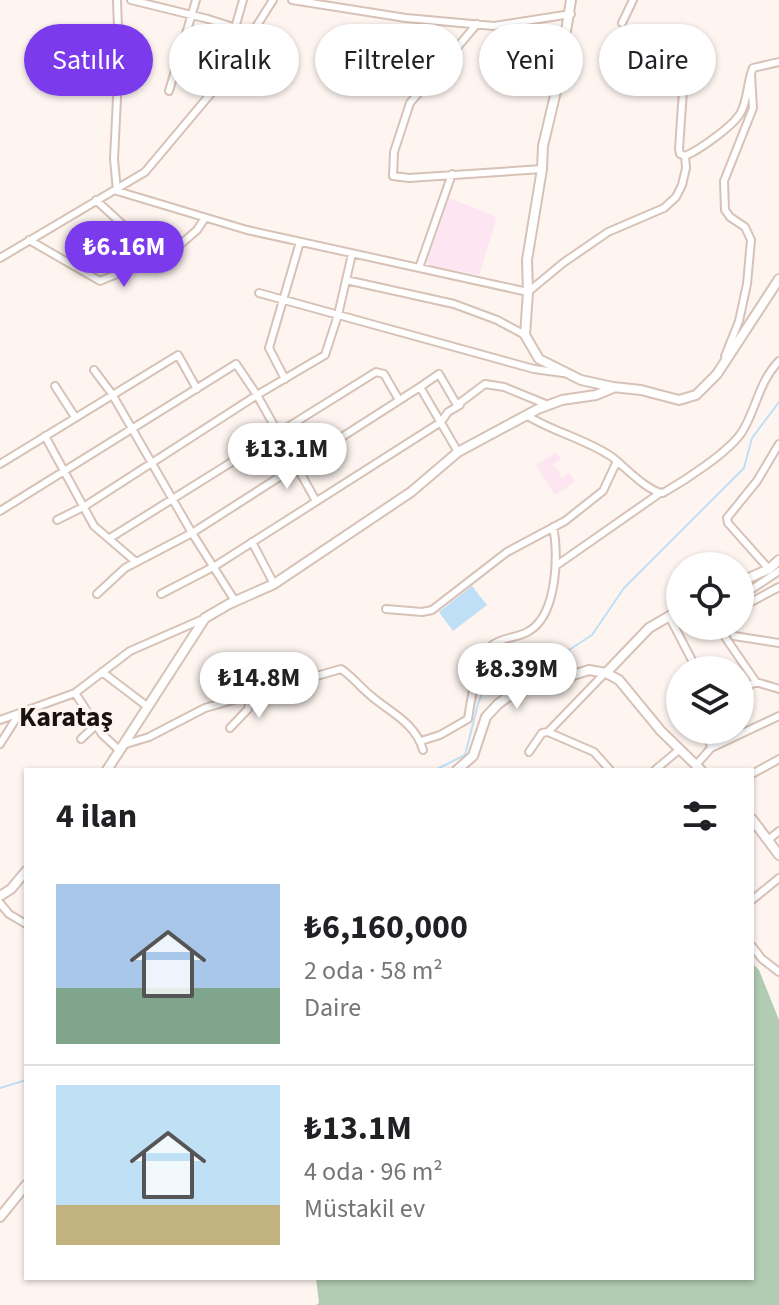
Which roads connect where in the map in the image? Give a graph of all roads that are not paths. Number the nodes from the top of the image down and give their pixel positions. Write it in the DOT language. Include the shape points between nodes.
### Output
graph roads {
  1 [pos="117,0"];
  2 [pos="131,0"];
  3 [pos="196,0"];
  4 [pos="243,0"];
  5 [pos="273,0"];
  6 [pos="292,0"];
  7 [pos="571,0"];
  8 [pos="633,0"];
  9 [pos="148,2"];
  10 [pos="571,14"];
  11 [pos="191,15"];
  12 [pos="622,23"];
  13 [pos="188,24"];
  14 [pos="221,24"];
  15 [pos="236,24"];
  16 [pos="258,24"];
  17 [pos="477,24"];
  18 [pos="779,62"];
  19 [pos="751,74"];
  20 [pos="209,96"];
  21 [pos="683,96"];
  22 [pos="685,156"];
  23 [pos="542,169"];
  24 [pos="452,174"];
  25 [pos="117,191"];
  26 [pos="96,200"];
  27 [pos="205,218"];
  28 [pos="29,240"];
  29 [pos="300,242"];
  30 [pos="352,254"];
  31 [pos="0,258"];
  32 [pos="151,259"];
  33 [pos="419,268"];
  34 [pos="779,279"];
  35 [pos="346,280"];
  36 [pos="528,292"];
  37 [pos="259,293"];
  38 [pos="283,301"];
  39 [pos="338,315"];
  40 [pos="525,335"];
  41 [pos="779,361"];
  42 [pos="725,362"];
  43 [pos="94,370"];
  44 [pos="570,374"];
  45 [pos="285,379"];
  46 [pos="55,386"];
  47 [pos="420,387"];
  48 [pos="613,387"];
  49 [pos="197,389"];
  50 [pos="112,394"];
  51 [pos="257,395"];
  52 [pos="399,400"];
  53 [pos="460,405"];
  54 [pos="548,405"];
  55 [pos="526,415"];
  56 [pos="75,417"];
  57 [pos="441,422"];
  58 [pos="132,429"];
  59 [pos="278,433"];
  60 [pos="45,436"];
  61 [pos="779,444"];
  62 [pos="458,452"];
  63 [pos="771,459"];
  64 [pos="617,461"];
  65 [pos="153,463"];
  66 [pos="0,464"];
  67 [pos="779,465"];
  68 [pos="297,467"];
  69 [pos="64,470"];
  70 [pos="660,493"];
  71 [pos="173,499"];
  72 [pos="316,501"];
  73 [pos="85,506"];
  74 [pos="0,511"];
  75 [pos="57,520"];
  76 [pos="553,527"];
  77 [pos="192,533"];
  78 [pos="110,538"];
  79 [pos="252,542"];
  80 [pos="779,560"];
  81 [pos="136,562"];
  82 [pos="557,565"];
  83 [pos="215,566"];
  84 [pos="769,569"];
  85 [pos="779,571"];
  86 [pos="754,576"];
  87 [pos="274,584"];
  88 [pos="779,587"];
  89 [pos="754,588"];
  90 [pos="97,594"];
  91 [pos="161,594"];
  92 [pos="754,600"];
  93 [pos="235,601"];
  94 [pos="386,609"];
  95 [pos="205,618"];
  96 [pos="666,618"];
  97 [pos="754,639"];
  98 [pos="728,640"];
  99 [pos="732,640"];
  100 [pos="779,643"];
  101 [pos="731,644"];
  102 [pos="102,672"];
  103 [pos="606,673"];
  104 [pos="756,682"];
  105 [pos="779,689"];
  106 [pos="75,693"];
  107 [pos="251,696"];
  108 [pos="148,707"];
  109 [pos="19,714"];
  110 [pos="779,716"];
  111 [pos="0,720"];
  112 [pos="96,725"];
  113 [pos="754,725"];
  114 [pos="230,728"];
  115 [pos="548,732"];
  116 [pos="81,739"];
  117 [pos="421,741"];
  118 [pos="0,744"];
  119 [pos="710,744"];
  120 [pos="718,744"];
  121 [pos="123,748"];
  122 [pos="711,748"];
  123 [pos="680,749"];
  124 [pos="423,750"];
  125 [pos="529,752"];
  126 [pos="779,759"];
  127 [pos="108,768"];
  128 [pos="459,768"];
  129 [pos="608,768"];
  130 [pos="657,768"];
  131 [pos="699,768"];
  132 [pos="754,773"];
  133 [pos="754,823"];
  134 [pos="779,831"];
  135 [pos="768,840"];
  136 [pos="779,855"];
  137 [pos="24,873"];
  138 [pos="779,878"];
  139 [pos="754,888"];
  140 [pos="759,893"];
  141 [pos="0,896"];
  142 [pos="754,898"];
  143 [pos="0,903"];
  144 [pos="24,923"];
  145 [pos="754,949"];
  146 [pos="779,972"];
  147 [pos="24,1187"];
  148 [pos="0,1217"];
  1 -- 25 [label="street"];
  2 -- 9 [label="street"];
  3 -- 11 [label="street"];
  4 -- 15 [label="street"];
  5 -- 16 [label="street"];
  6 -- 17 [label="street"];
  7 -- 10 [label="street"];
  8 -- 12 [label="street"];
  9 -- 11 [label="street"];
  10 -- 17 [label="street" via="508,25"];
  10 -- 23 [label="street"];
  11 -- 13 [label="street"];
  11 -- 14 [label="street"];
  17 -- 24 [label="street" via="413,98 394,152 393,176"];
  18 -- 19 [label="street" via="758,66"];
  19 -- 22 [label="street" via="734,122"];
  19 -- 42 [label="street" via="753,108 724,181 725,210 751,240 747,284"];
  20 -- 25 [label="street" via="145,172"];
  21 -- 22 [label="street" via="679,149"];
  22 -- 36 [label="street" via="682,185 664,208 594,241"];
  23 -- 24 [label="street"];
  23 -- 36 [label="street" via="527,260"];
  24 -- 33 [label="street"];
  25 -- 26 [label="street"];
  25 -- 27 [label="street"];
  26 -- 28 [label="street"];
  26 -- 32 [label="street" via="136,237"];
  27 -- 29 [label="street"];
  27 -- 32 [label="street" via="173,251"];
  28 -- 31 [label="street"];
  28 -- 32 [label="street" via="100,281"];
  29 -- 30 [label="street"];
  29 -- 38 [label="street"];
  30 -- 33 [label="street"];
  30 -- 35 [label="street"];
  33 -- 36 [label="street"];
  34 -- 42 [label="street"];
  35 -- 39 [label="street"];
  35 -- 40 [label="street" via="454,304"];
  36 -- 40 [label="street"];
  37 -- 38 [label="street"];
  38 -- 39 [label="street"];
  38 -- 45 [label="street" via="269,348"];
  39 -- 44 [label="street" via="534,369"];
  39 -- 45 [label="street" via="325,355"];
  40 -- 44 [label="street" via="539,359"];
  41 -- 70 [label="street" via="740,435"];
  42 -- 48 [label="street" via="696,395 679,400"];
  43 -- 50 [label="street"];
  44 -- 48 [label="street"];
  45 -- 51 [label="street"];
  46 -- 56 [label="street"];
  47 -- 52 [label="street"];
  47 -- 53 [label="street" via="439,374"];
  47 -- 57 [label="street"];
  48 -- 54 [label="street"];
  49 -- 50 [label="street" via="178,355"];
  49 -- 51 [label="street" via="236,364"];
  49 -- 58 [label="street"];
  50 -- 56 [label="street"];
  50 -- 58 [label="street"];
  51 -- 59 [label="street"];
  51 -- 65 [label="street"];
  52 -- 59 [label="street" via="384,374 376,372"];
  52 -- 68 [label="street"];
  53 -- 54 [label="street" via="485,384"];
  53 -- 57 [label="street"];
  54 -- 55 [label="street"];
  55 -- 62 [label="street"];
  55 -- 64 [label="street"];
  56 -- 60 [label="street"];
  57 -- 62 [label="street"];
  57 -- 72 [label="street"];
  58 -- 65 [label="street"];
  58 -- 69 [label="street"];
  59 -- 68 [label="street"];
  59 -- 71 [label="street"];
  60 -- 66 [label="street"];
  60 -- 69 [label="street"];
  61 -- 63 [label="street"];
  62 -- 87 [label="street" via="411,492"];
  63 -- 67 [label="street"];
  63 -- 84 [label="street" via="727,518"];
  64 -- 70 [label="street"];
  64 -- 76 [label="street" via="603,491"];
  65 -- 71 [label="street"];
  65 -- 73 [label="street"];
  68 -- 72 [label="street"];
  68 -- 77 [label="street"];
  69 -- 73 [label="street"];
  69 -- 74 [label="street"];
  70 -- 82 [label="street"];
  71 -- 77 [label="street"];
  71 -- 78 [label="street"];
  72 -- 79 [label="street"];
  73 -- 75 [label="street"];
  73 -- 78 [label="street" via="94,526"];
  76 -- 82 [label="street"];
  76 -- 94 [label="street" via="507,552 432,610"];
  77 -- 81 [label="street"];
  77 -- 83 [label="street"];
  78 -- 81 [label="street"];
  79 -- 83 [label="street"];
  79 -- 87 [label="street"];
  80 -- 84 [label="street"];
  81 -- 90 [label="street"];
  82 -- 117 [label="street" via="547,607 533,630 496,642 486,655 468,719"];
  83 -- 91 [label="street"];
  83 -- 93 [label="street"];
  84 -- 86 [label="street"];
  85 -- 89 [label="street"];
  87 -- 93 [label="street"];
  88 -- 92 [label="street"];
  93 -- 95 [label="street"];
  95 -- 102 [label="street" via="130,651"];
  95 -- 108 [label="street"];
  96 -- 103 [label="street" via="649,628"];
  97 -- 100 [label="street"];
  98 -- 101 [label="street"];
  99 -- 101 [label="street"];
  101 -- 104 [label="street"];
  102 -- 106 [label="street"];
  102 -- 108 [label="street"];
  103 -- 115 [label="street"];
  103 -- 123 [label="street" via="619,680"];
  103 -- 128 [label="street" via="581,670 526,684 486,717 473,756"];
  104 -- 105 [label="street"];
  106 -- 109 [label="street"];
  106 -- 112 [label="street"];
  107 -- 114 [label="street" via="248,709"];
  107 -- 117 [label="street" via="341,669 401,717"];
  107 -- 121 [label="street" via="191,713"];
  108 -- 121 [label="street"];
  109 -- 111 [label="street"];
  109 -- 118 [label="street"];
  110 -- 113 [label="street"];
  112 -- 116 [label="street"];
  112 -- 121 [label="street"];
  115 -- 125 [label="street"];
  115 -- 129 [label="street" via="594,752"];
  117 -- 124 [label="street"];
  119 -- 122 [label="street"];
  120 -- 122 [label="street"];
  121 -- 127 [label="street"];
  122 -- 131 [label="street"];
  123 -- 130 [label="street"];
  123 -- 131 [label="street"];
  126 -- 132 [label="street"];
  133 -- 135 [label="street"];
  134 -- 135 [label="street"];
  135 -- 136 [label="street"];
  137 -- 141 [label="street"];
  138 -- 140 [label="street"];
  139 -- 140 [label="street"];
  140 -- 142 [label="street"];
  143 -- 144 [label="street"];
  145 -- 146 [label="street"];
  147 -- 148 [label="street"];
}
